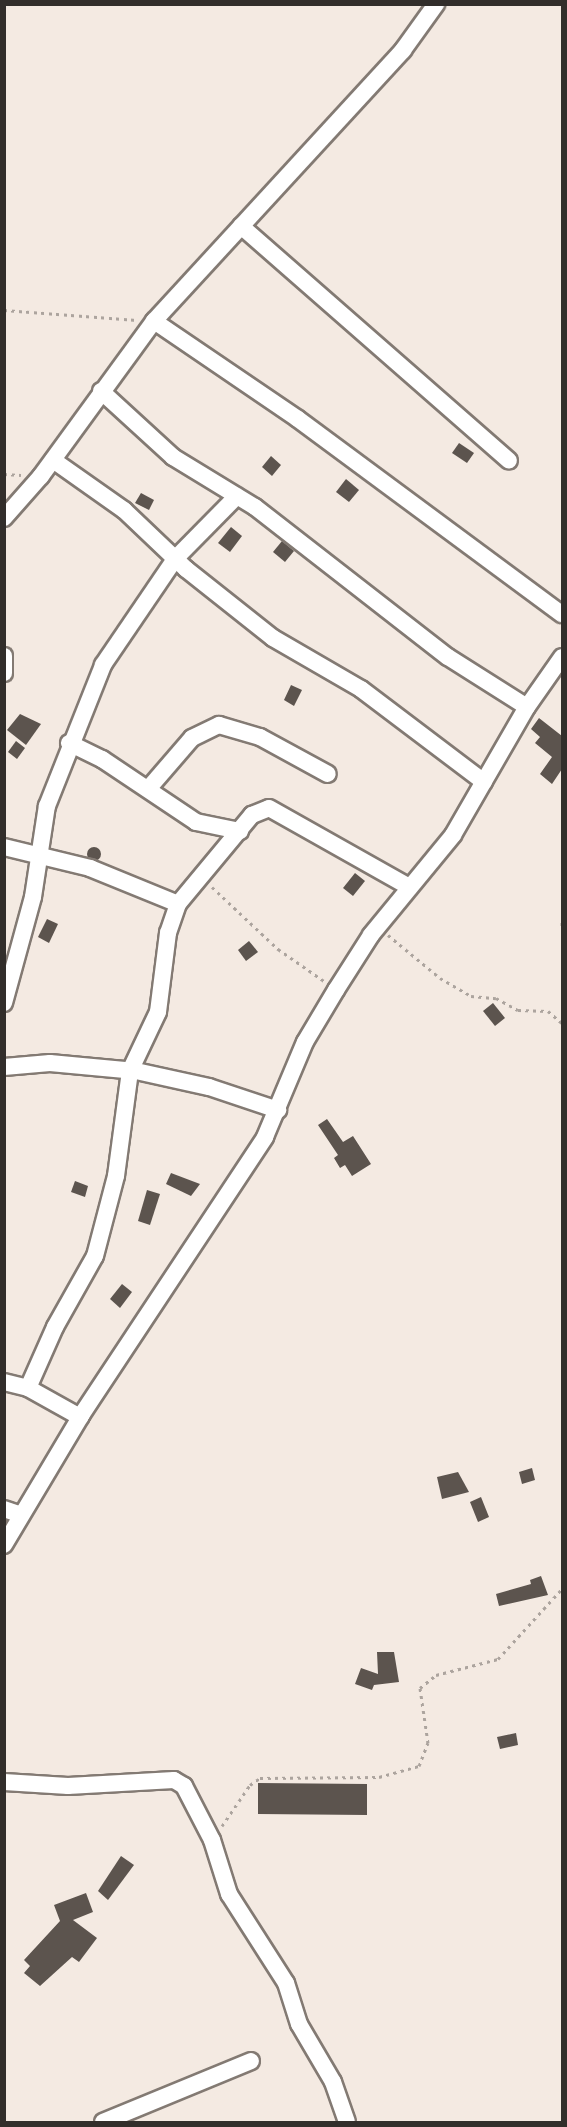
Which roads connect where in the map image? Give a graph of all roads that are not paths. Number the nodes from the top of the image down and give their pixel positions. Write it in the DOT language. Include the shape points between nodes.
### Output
graph roads {
  1 [pos="436,4"];
  2 [pos="241,226"];
  3 [pos="154,321"];
  4 [pos="100,391"];
  5 [pos="53,460"];
  6 [pos="509,461"];
  7 [pos="237,496"];
  8 [pos="4,518"];
  9 [pos="175,559"];
  10 [pos="562,614"];
  11 [pos="4,656"];
  12 [pos="562,657"];
  13 [pos="4,673"];
  14 [pos="527,707"];
  15 [pos="69,743"];
  16 [pos="328,774"];
  17 [pos="484,782"];
  18 [pos="148,789"];
  19 [pos="240,831"];
  20 [pos="4,847"];
  21 [pos="38,855"];
  22 [pos="409,887"];
  23 [pos="178,904"];
  24 [pos="4,1004"];
  25 [pos="4,1067"];
  26 [pos="130,1071"];
  27 [pos="278,1110"];
  28 [pos="4,1382"];
  29 [pos="28,1388"];
  30 [pos="80,1417"];
  31 [pos="4,1509"];
  32 [pos="21,1515"];
  33 [pos="4,1545"];
  34 [pos="4,1782"];
  35 [pos="251,2061"];
  36 [pos="103,2122"];
  37 [pos="346,2122"];
  1 -- 2 [label="street" via="403,50"];
  2 -- 3 [label="street"];
  2 -- 6 [label="street"];
  3 -- 4 [label="street"];
  3 -- 10 [label="street" via="298,420"];
  4 -- 5 [label="street"];
  4 -- 7 [label="street" via="173,457"];
  5 -- 8 [label="street"];
  5 -- 9 [label="street" via="124,510"];
  7 -- 9 [label="street" via="199,540"];
  7 -- 14 [label="street" via="448,657"];
  9 -- 15 [label="street" via="103,665"];
  9 -- 17 [label="street" via="273,638 361,689"];
  11 -- 13 [label="street"];
  12 -- 14 [label="street"];
  14 -- 17 [label="street"];
  15 -- 18 [label="street"];
  15 -- 21 [label="street" via="47,807"];
  16 -- 18 [label="street" via="260,737 219,724 192,738"];
  17 -- 22 [label="street" via="453,835"];
  18 -- 19 [label="street" via="196,822"];
  19 -- 22 [label="street" via="260,809 277,810"];
  19 -- 23 [label="street"];
  20 -- 21 [label="street"];
  21 -- 23 [label="street" via="90,868"];
  21 -- 24 [label="street" via="33,897"];
  22 -- 27 [label="street" via="376,928 305,1042"];
  23 -- 26 [label="street" via="168,933 158,1012"];
  25 -- 26 [label="street" via="50,1064"];
  26 -- 27 [label="street" via="209,1087"];
  26 -- 29 [label="street" via="116,1176 95,1256 55,1326"];
  27 -- 30 [label="street" via="250,1161"];
  28 -- 29 [label="street"];
  29 -- 30 [label="street"];
  30 -- 32 [label="street"];
  31 -- 32 [label="street"];
  32 -- 33 [label="street"];
  34 -- 37 [label="street" via="68,1786 174,1780 190,1794 212,1840 229,1894 286,1983 299,2024 333,2082"];
  35 -- 36 [label="street"];
}
